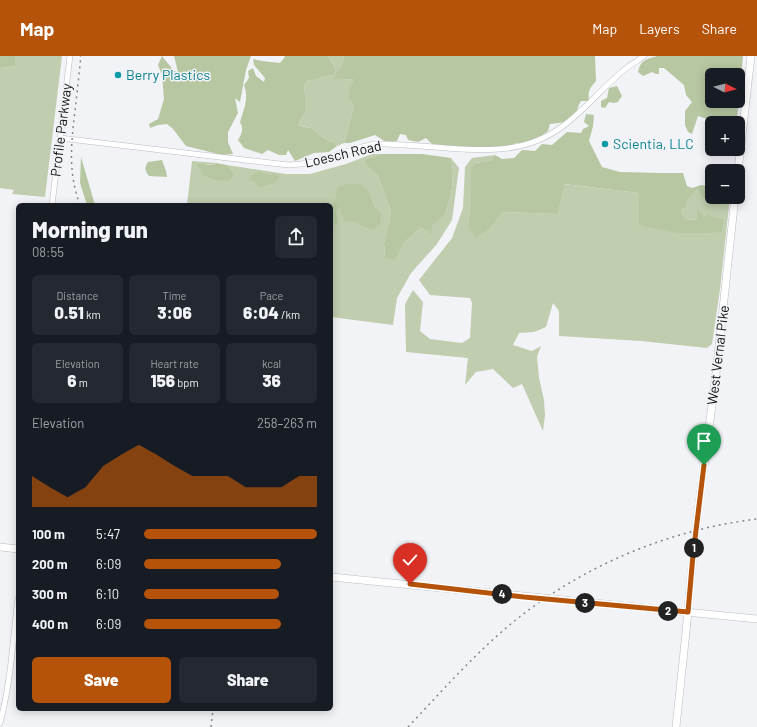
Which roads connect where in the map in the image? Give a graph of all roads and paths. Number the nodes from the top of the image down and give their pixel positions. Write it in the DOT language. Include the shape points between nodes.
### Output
graph roads {
  1 [pos="70,56"];
  2 [pos="644,56"];
  3 [pos="751,56"];
  4 [pos="60,138"];
  5 [pos="739,164"];
  6 [pos="52,203"];
  7 [pos="734,204"];
  8 [pos="0,547"];
  9 [pos="16,549"];
  10 [pos="333,577"];
  11 [pos="688,612"];
  12 [pos="16,615"];
  13 [pos="757,619"];
  14 [pos="0,723"];
  15 [pos="676,727"];
  1 -- 4 [label="street, Profile Parkway"];
  2 -- 4 [label="street, Loesch Road" via="623,71 563,127 529,144 511,148 475,150 374,144 313,162 289,165"];
  3 -- 5 [label="main road"];
  4 -- 6 [label="street, Profile Parkway"];
  7 -- 11 [label="main road, West Vernal Pike, bridge"];
  8 -- 9 [label="main road"];
  10 -- 11 [label="main road"];
  11 -- 13 [label="main road"];
  11 -- 15 [label="main road, West Vernal Pike"];
  12 -- 14 [label="street" via="8,685"];
}
